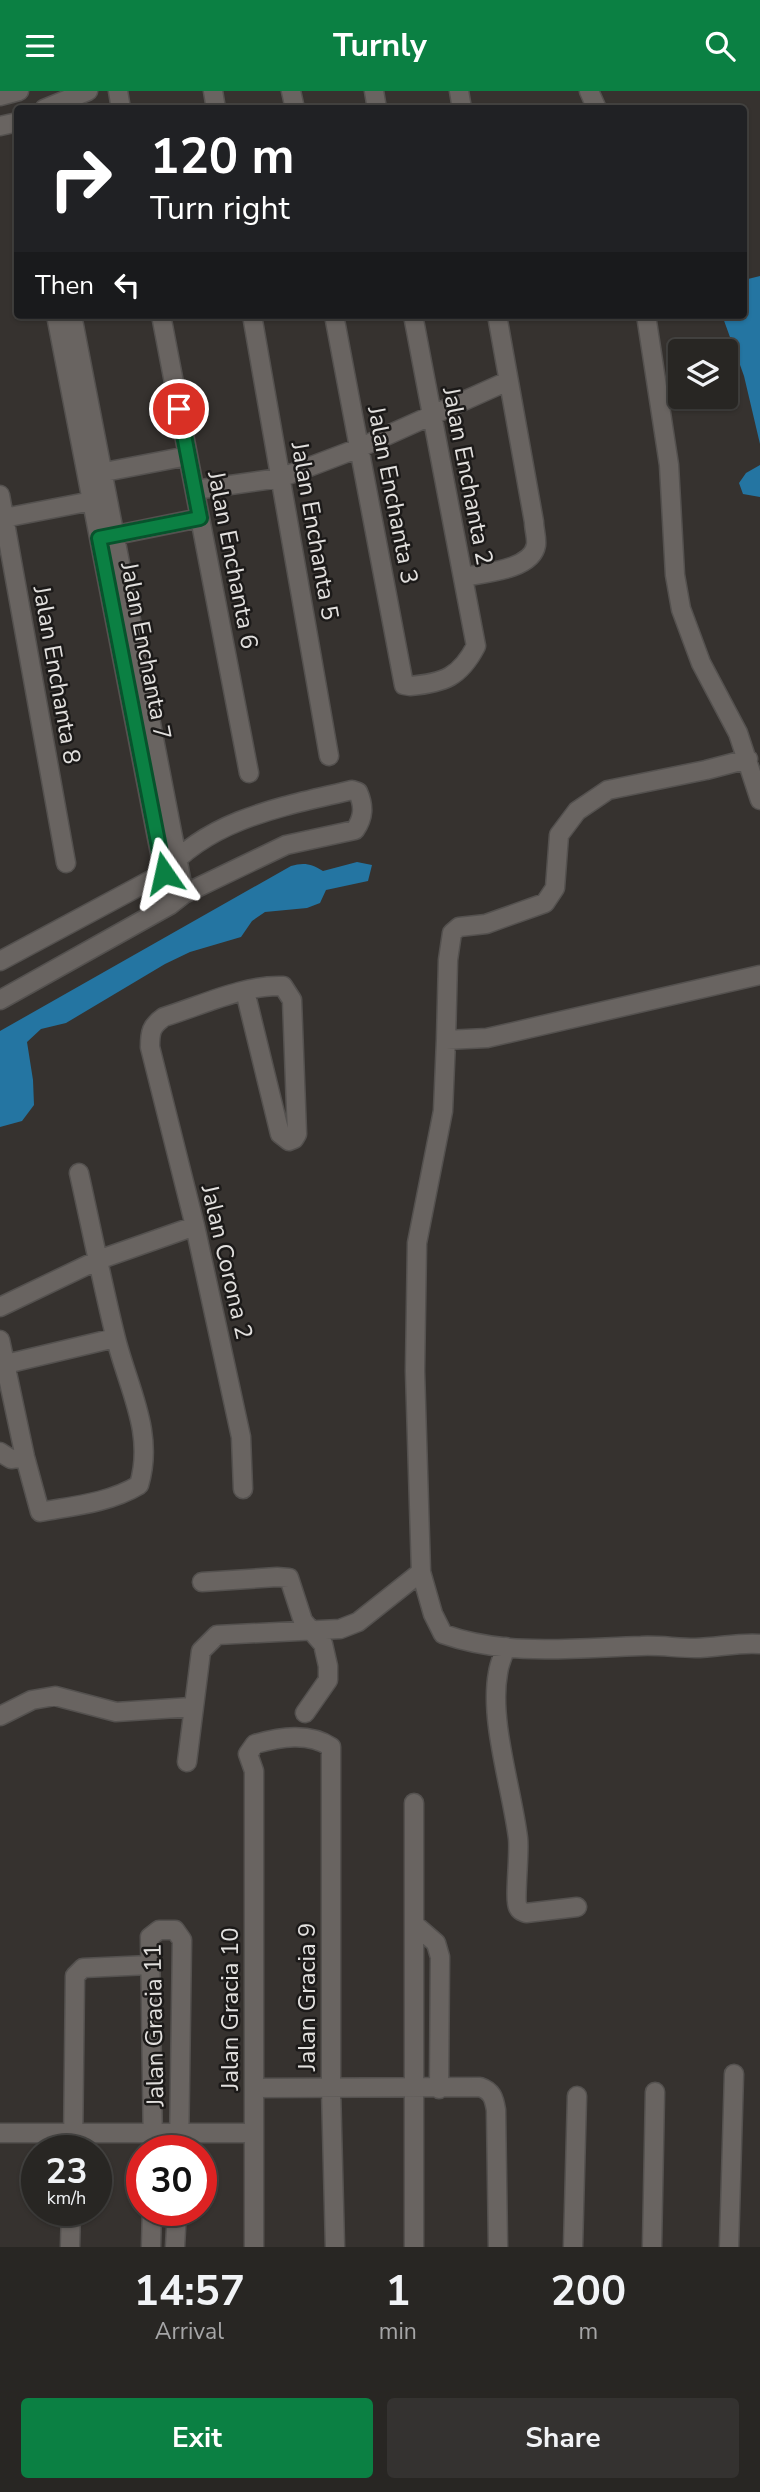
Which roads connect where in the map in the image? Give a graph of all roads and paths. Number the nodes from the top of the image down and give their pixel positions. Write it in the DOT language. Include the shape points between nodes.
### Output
graph roads {
  1 [pos="19,91"];
  2 [pos="88,91"];
  3 [pos="0,96"];
  4 [pos="54,105"];
  5 [pos="57,319"];
  6 [pos="73,319"];
  7 [pos="162,319"];
  8 [pos="253,319"];
  9 [pos="335,319"];
  10 [pos="414,319"];
  11 [pos="498,319"];
  12 [pos="647,319"];
  13 [pos="508,381"];
  14 [pos="430,416"];
  15 [pos="359,448"];
  16 [pos="188,456"];
  17 [pos="95,474"];
  18 [pos="280,478"];
  19 [pos="195,490"];
  20 [pos="0,495"];
  21 [pos="92,501"];
  22 [pos="4,517"];
  23 [pos="200,518"];
  24 [pos="107,536"];
  25 [pos="463,577"];
  26 [pos="476,646"];
  27 [pos="329,755"];
  28 [pos="748,759"];
  29 [pos="249,773"];
  30 [pos="760,800"];
  31 [pos="177,858"];
  32 [pos="66,863"];
  33 [pos="164,873"];
  34 [pos="177,899"];
  35 [pos="0,961"];
  36 [pos="760,975"];
  37 [pos="245,991"];
  38 [pos="0,1000"];
  39 [pos="446,1040"];
  40 [pos="79,1174"];
  41 [pos="194,1226"];
  42 [pos="98,1260"];
  43 [pos="0,1307"];
  44 [pos="115,1338"];
  45 [pos="0,1340"];
  46 [pos="6,1364"];
  47 [pos="0,1452"];
  48 [pos="25,1457"];
  49 [pos="243,1489"];
  50 [pos="421,1572"];
  51 [pos="202,1582"];
  52 [pos="312,1631"];
  53 [pos="760,1644"];
  54 [pos="506,1647"];
  55 [pos="192,1707"];
  56 [pos="305,1713"];
  57 [pos="0,1716"];
  58 [pos="331,1747"];
  59 [pos="187,1762"];
  60 [pos="414,1803"];
  61 [pos="577,1907"];
  62 [pos="414,1924"];
  63 [pos="150,1965"];
  64 [pos="734,2074"];
  65 [pos="254,2088"];
  66 [pos="414,2088"];
  67 [pos="331,2089"];
  68 [pos="439,2089"];
  69 [pos="656,2092"];
  70 [pos="577,2096"];
  71 [pos="0,2133"];
  72 [pos="254,2133"];
  73 [pos="74,2135"];
  74 [pos="154,2135"];
  75 [pos="179,2135"];
  76 [pos="21,2136"];
  77 [pos="217,2137"];
  78 [pos="71,2226"];
  79 [pos="152,2226"];
  80 [pos="176,2226"];
  81 [pos="70,2247"];
  82 [pos="151,2247"];
  83 [pos="175,2247"];
  84 [pos="254,2247"];
  85 [pos="335,2247"];
  86 [pos="414,2247"];
  87 [pos="498,2247"];
  88 [pos="573,2247"];
  89 [pos="652,2247"];
  90 [pos="729,2247"];
  1 -- 3 [label="street"];
  2 -- 4 [label="street"];
  5 -- 17 [label="street, Jalan Enchanta 7"];
  6 -- 17 [label="street, Jalan Enchanta 7"];
  7 -- 16 [label="street, Jalan Enchanta 6"];
  8 -- 18 [label="street, Jalan Enchanta 5"];
  9 -- 15 [label="street, Jalan Enchanta 3"];
  10 -- 14 [label="street, Jalan Enchanta 2"];
  11 -- 13 [label="street"];
  12 -- 28 [label="street" via="669,465 677,592 701,663"];
  13 -- 14 [label="street"];
  13 -- 25 [label="street" via="536,546 526,561"];
  14 -- 15 [label="street"];
  14 -- 25 [label="street, Jalan Enchanta 2"];
  15 -- 18 [label="street"];
  15 -- 26 [label="street, Jalan Enchanta 3" via="404,685 445,679 466,666"];
  16 -- 17 [label="street"];
  16 -- 19 [label="street, Jalan Enchanta 6"];
  17 -- 21 [label="street, Jalan Enchanta 7"];
  17 -- 24 [label="street, Jalan Enchanta 7"];
  18 -- 19 [label="street"];
  18 -- 27 [label="street, Jalan Enchanta 5"];
  19 -- 23 [label="street, Jalan Enchanta 6"];
  20 -- 22 [label="street, Jalan Enchanta 8"];
  21 -- 22 [label="street"];
  21 -- 24 [label="street, Jalan Enchanta 7"];
  22 -- 32 [label="street, Jalan Enchanta 8"];
  23 -- 24 [label="street"];
  23 -- 29 [label="street, Jalan Enchanta 6"];
  24 -- 31 [label="street, Jalan Enchanta 7"];
  24 -- 33 [label="street, Jalan Enchanta 7"];
  25 -- 26 [label="street, Jalan Enchanta 2"];
  28 -- 30 [label="street"];
  28 -- 39 [label="street" via="608,790 577,811 559,835 555,888 545,903 486,924 459,927 452,933"];
  31 -- 33 [label="street"];
  31 -- 34 [label="street, Jalan Enchanta 7"];
  31 -- 34 [label="street" via="225,826 278,808 352,790 363,803 362,820 355,830 286,845"];
  33 -- 34 [label="street, Jalan Enchanta 7"];
  33 -- 35 [label="street"];
  34 -- 38 [label="street"];
  36 -- 39 [label="street" via="487,1038"];
  37 -- 37 [label="street" via="283,986 292,1000 298,1134 289,1141 280,1134"];
  37 -- 41 [label="street, Jalan Corona 2" via="164,1017 150,1031 150,1047"];
  39 -- 50 [label="street" via="443,1111 416,1243"];
  40 -- 42 [label="street"];
  41 -- 42 [label="street"];
  41 -- 49 [label="street, Jalan Corona 2" via="241,1437"];
  42 -- 43 [label="street"];
  42 -- 44 [label="street"];
  44 -- 46 [label="street"];
  44 -- 48 [label="street" via="144,1434 139,1485 122,1494 40,1512"];
  45 -- 46 [label="street"];
  46 -- 48 [label="street"];
  47 -- 48 [label="street" via="11,1459"];
  50 -- 52 [label="street" via="351,1626"];
  50 -- 54 [label="street" via="443,1634"];
  51 -- 52 [label="street" via="289,1579 303,1621"];
  52 -- 55 [label="street" via="218,1636 209,1641 201,1651"];
  52 -- 56 [label="street" via="323,1644 328,1680"];
  53 -- 54 [label="street" via="542,1651"];
  54 -- 61 [label="street" via="497,1674 497,1702 518,1838 516,1904 526,1913"];
  55 -- 57 [label="street" via="116,1712 55,1696 32,1700"];
  55 -- 59 [label="street"];
  58 -- 65 [label="street, Jalan Gracia 10" via="308,1736 255,1744 248,1754 254,1771"];
  58 -- 67 [label="street, Jalan Gracia 9"];
  60 -- 62 [label="street"];
  62 -- 66 [label="street"];
  62 -- 68 [label="street" via="436,1943 440,1957"];
  63 -- 73 [label="street" via="83,1968 75,1976"];
  63 -- 74 [label="street, Jalan Gracia 11"];
  63 -- 75 [label="street, Jalan Gracia 11" via="150,1937 159,1930 175,1930 182,1940"];
  64 -- 90 [label="street"];
  65 -- 67 [label="street"];
  65 -- 72 [label="street, Jalan Gracia 10"];
  66 -- 67 [label="street"];
  66 -- 68 [label="street"];
  66 -- 86 [label="street"];
  67 -- 85 [label="street, Jalan Gracia 9"];
  68 -- 87 [label="street" via="480,2087 494,2097"];
  69 -- 89 [label="street"];
  70 -- 88 [label="street"];
  71 -- 76 [label="street"];
  72 -- 77 [label="street"];
  72 -- 84 [label="street, Jalan Gracia 10"];
  78 -- 81 [label="street"];
  79 -- 82 [label="street"];
  80 -- 83 [label="street"];
}
